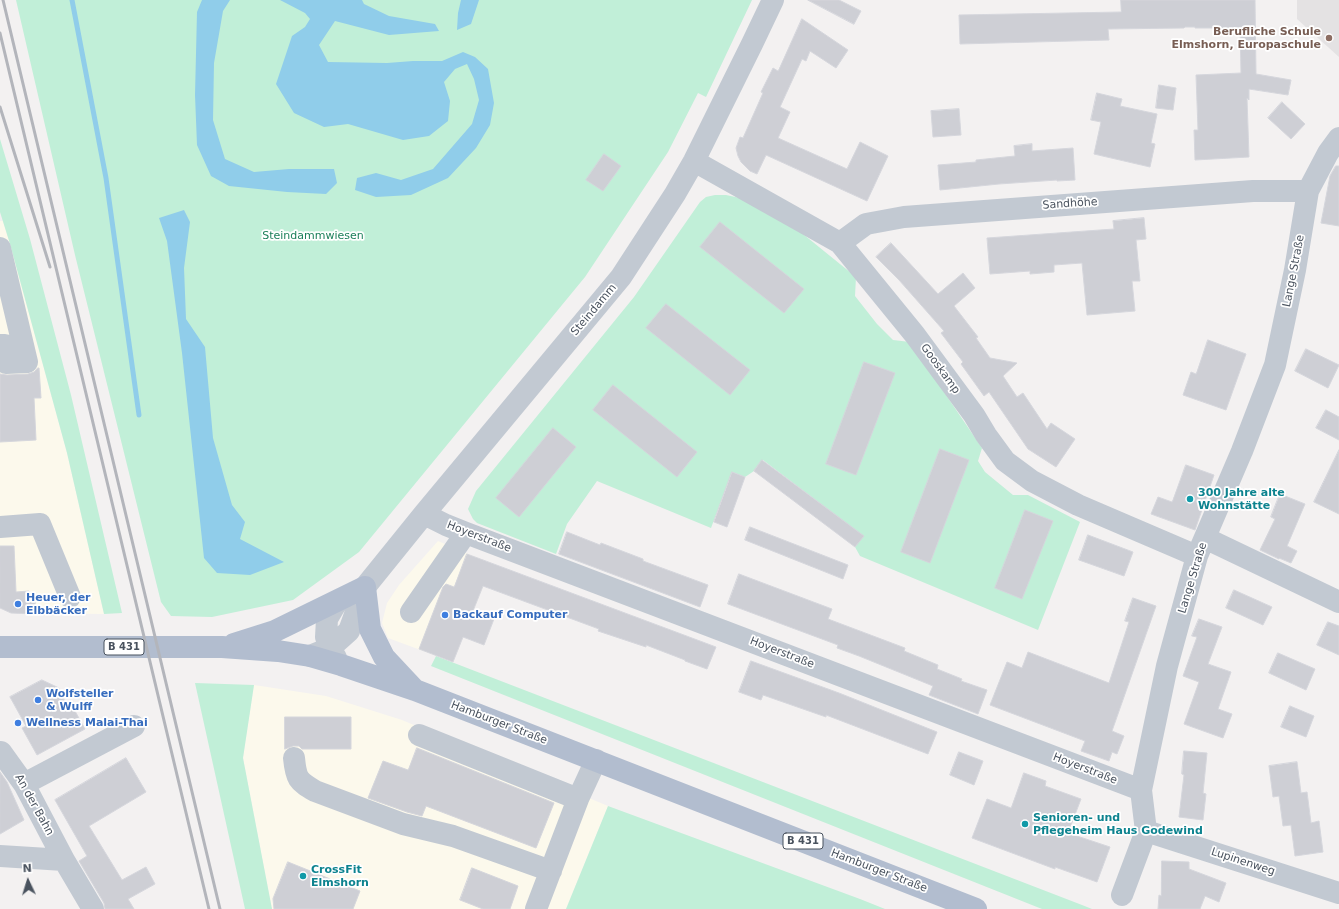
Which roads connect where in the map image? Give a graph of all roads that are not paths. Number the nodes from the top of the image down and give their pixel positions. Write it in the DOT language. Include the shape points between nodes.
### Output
graph roads {
  1 [pos="773,0"];
  2 [pos="1335,150"];
  3 [pos="694,161"];
  4 [pos="1308,190"];
  5 [pos="840,243"];
  6 [pos="0,248"];
  7 [pos="0,345"];
  8 [pos="424,514"];
  9 [pos="0,527"];
  10 [pos="466,533"];
  11 [pos="1201,547"];
  12 [pos="365,587"];
  13 [pos="70,597"];
  14 [pos="1339,602"];
  15 [pos="411,612"];
  16 [pos="0,647"];
  17 [pos="222,648"];
  18 [pos="335,656"];
  19 [pos="415,690"];
  20 [pos="134,726"];
  21 [pos="419,735"];
  22 [pos="1,752"];
  23 [pos="294,758"];
  24 [pos="596,760"];
  25 [pos="24,784"];
  26 [pos="1141,790"];
  27 [pos="578,799"];
  28 [pos="1146,831"];
  29 [pos="0,856"];
  30 [pos="64,860"];
  31 [pos="551,871"];
  32 [pos="1339,893"];
  33 [pos="1122,895"];
  34 [pos="93,909"];
  35 [pos="536,909"];
  36 [pos="976,909"];
  1 -- 3 [label="street, Steindamm"];
  2 -- 4 [label="street, Lange Straße"];
  3 -- 5 [label="street, Gooskamp"];
  3 -- 8 [label="street, Steindamm" via="621,277"];
  4 -- 5 [label="street, Sandhöhe" via="1253,191 904,217 866,224"];
  4 -- 11 [label="street, Lange Straße" via="1295,270 1275,365"];
  5 -- 11 [label="street, Gooskamp" via="915,335 1005,461 1032,480 1078,505"];
  6 -- 7 [label="street" via="27,362 6,363 5,344"];
  8 -- 10 [label="street, Hoyerstraße"];
  8 -- 12 [label="street, Steindamm"];
  9 -- 13 [label="street" via="40,524"];
  10 -- 15 [label="street"];
  10 -- 26 [label="street, Hoyerstraße"];
  11 -- 14 [label="street, Gooskamp"];
  11 -- 26 [label="street, Lange Straße" via="1167,666"];
  12 -- 17 [label="main road" via="275,631"];
  12 -- 18 [label="street, Steindamm" via="338,602 327,619 326,637"];
  12 -- 19 [label="main road" via="370,628 384,657"];
  16 -- 17 [label="main road, Hamburger Straße / B 431"];
  17 -- 18 [label="main road, Hamburger Straße / B 431"];
  18 -- 19 [label="main road, Hamburger Straße / B 431"];
  19 -- 24 [label="main road, Hamburger Straße / B 431"];
  20 -- 25 [label="street"];
  21 -- 27 [label="street"];
  22 -- 25 [label="street, An der Bahn"];
  23 -- 31 [label="street" via="295,773 302,784 315,791 403,824 453,836"];
  24 -- 27 [label="street"];
  24 -- 36 [label="main road, Hamburger Straße / B 431"];
  25 -- 30 [label="street, An der Bahn"];
  26 -- 28 [label="street, Lange Straße"];
  27 -- 31 [label="street"];
  28 -- 32 [label="street, Lupinenweg"];
  28 -- 33 [label="street, Lange Straße"];
  29 -- 30 [label="street"];
  30 -- 34 [label="street, An der Bahn"];
  31 -- 35 [label="street"];
}
